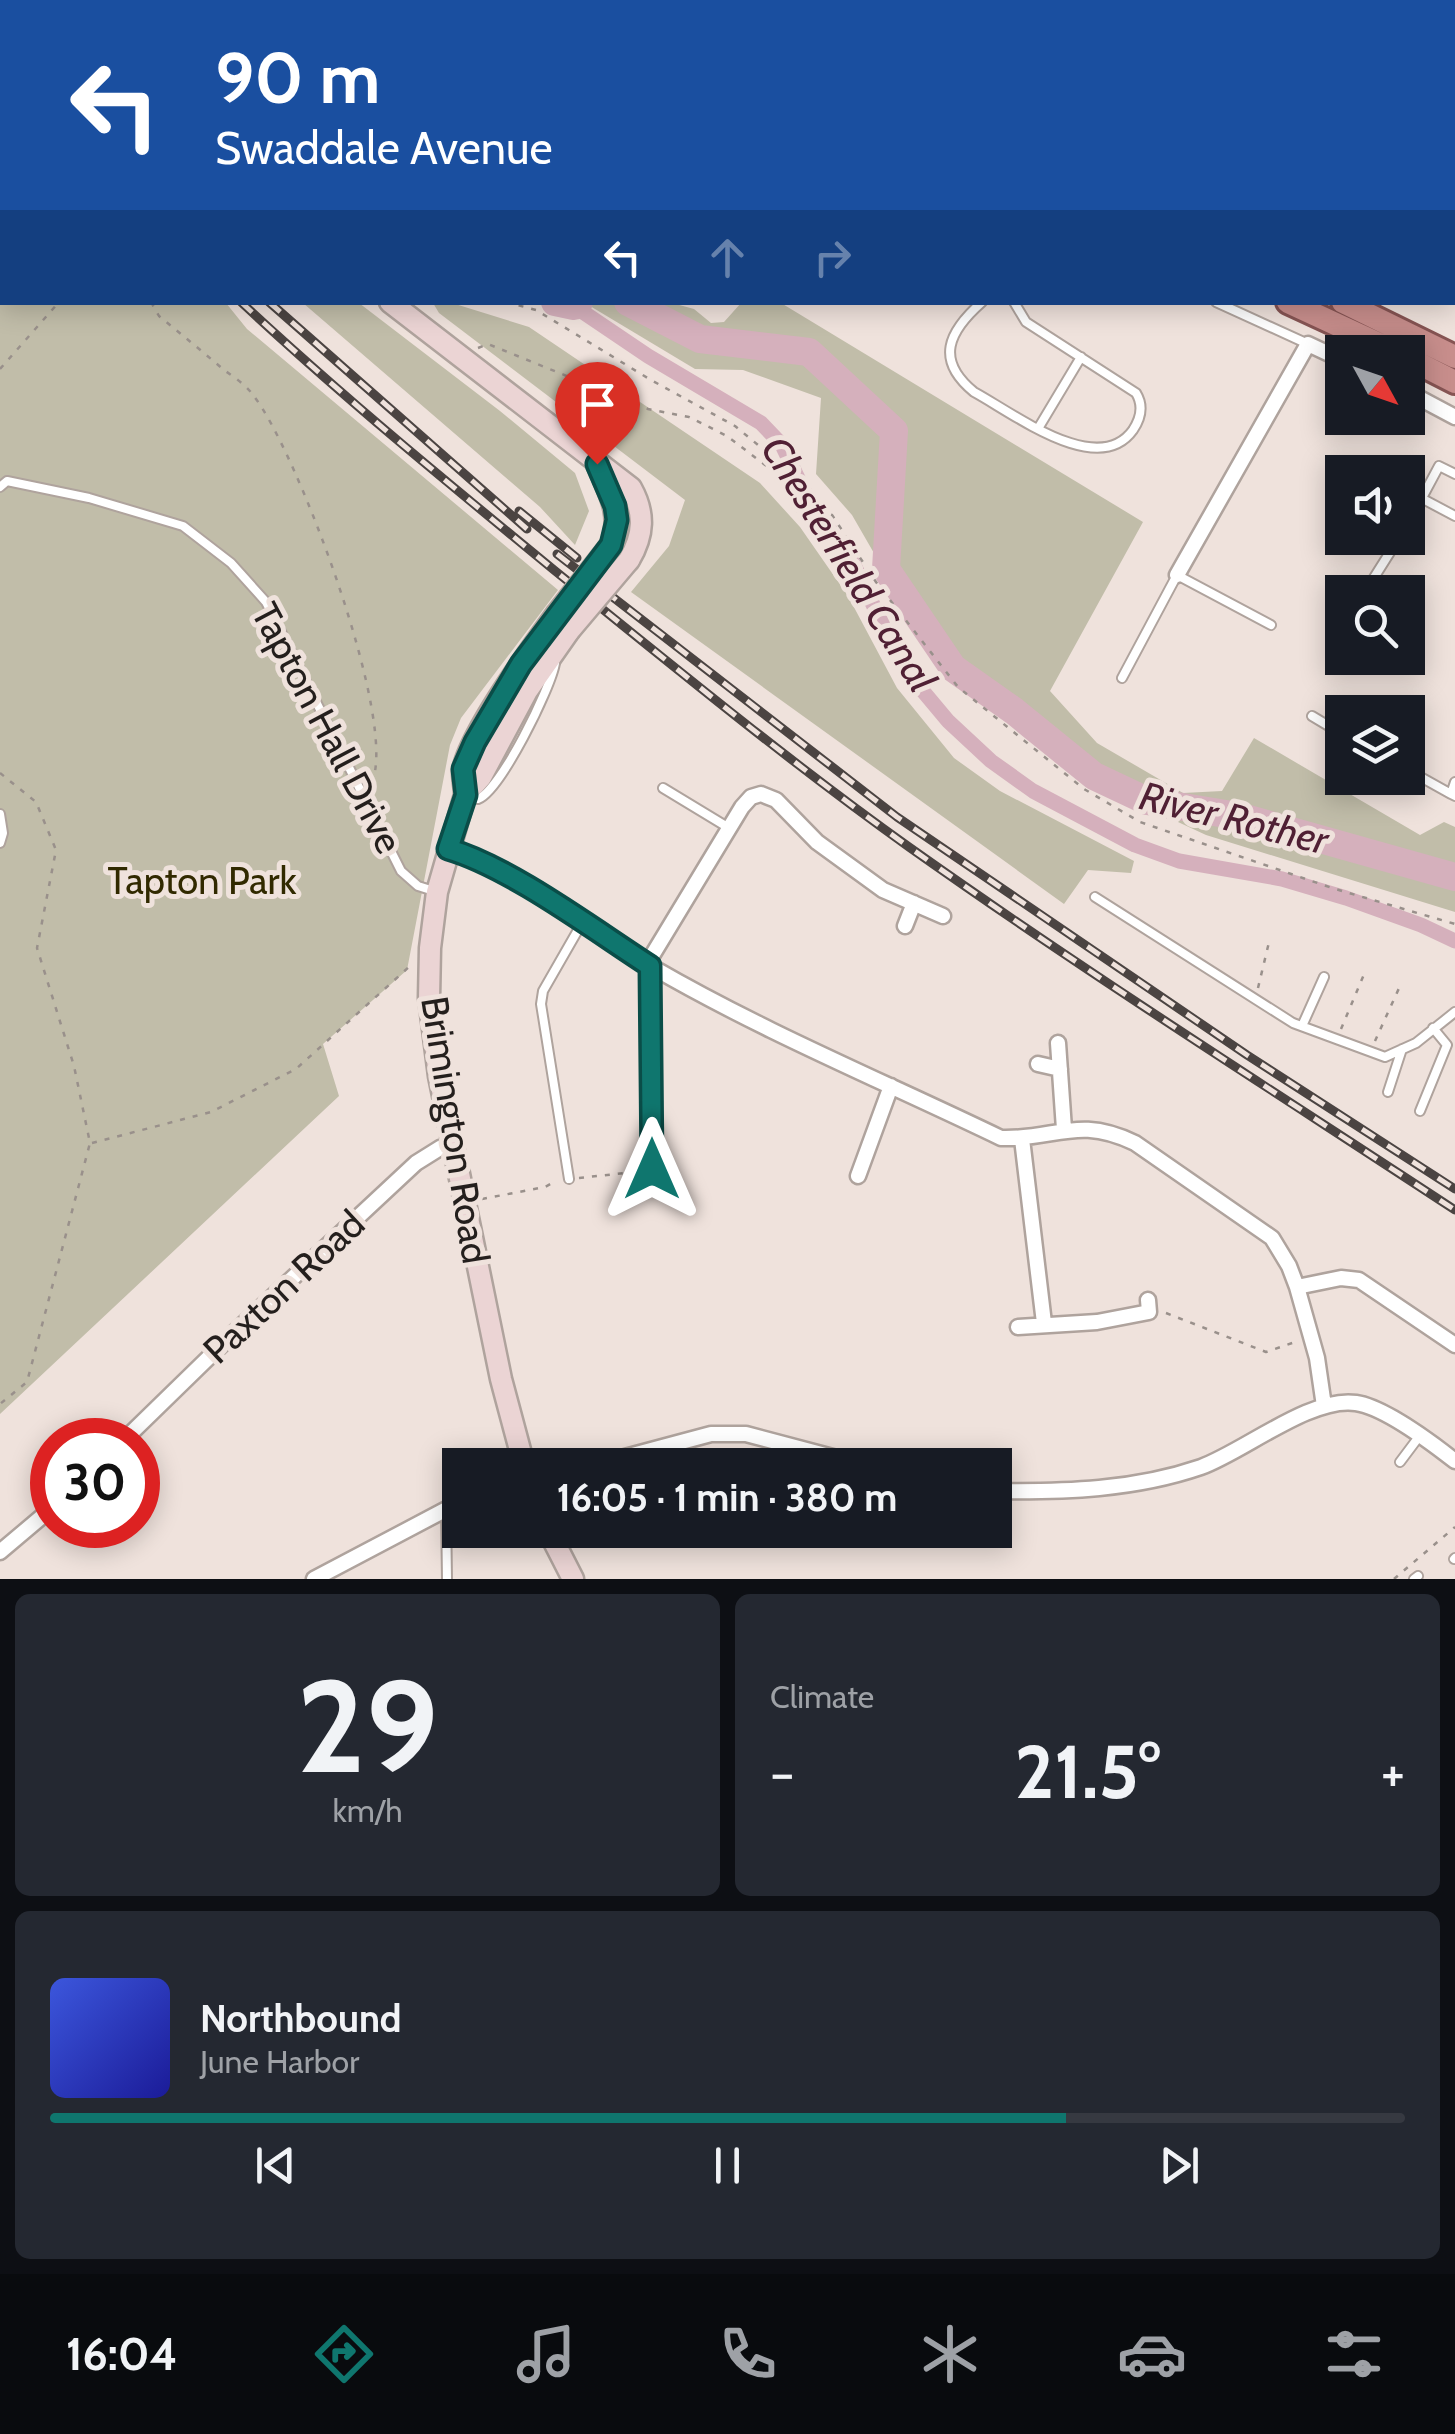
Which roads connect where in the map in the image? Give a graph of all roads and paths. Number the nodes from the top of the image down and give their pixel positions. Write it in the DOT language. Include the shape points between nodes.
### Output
graph roads {
  1 [pos="56,305"];
  2 [pos="152,305"];
  3 [pos="394,305"];
  4 [pos="517,305"];
  5 [pos="979,305"];
  6 [pos="1016,305"];
  7 [pos="1223,305"];
  8 [pos="1294,305"];
  9 [pos="1349,305"];
  10 [pos="1359,335"];
  11 [pos="1308,344"];
  12 [pos="1325,352"];
  13 [pos="1081,356"];
  14 [pos="461,357"];
  15 [pos="1455,357"];
  16 [pos="1425,367"];
  17 [pos="0,369"];
  18 [pos="1455,382"];
  19 [pos="1425,401"];
  20 [pos="1455,417"];
  21 [pos="1039,427"];
  22 [pos="597,464"];
  23 [pos="771,469"];
  24 [pos="1455,474"];
  25 [pos="0,487"];
  26 [pos="1425,495"];
  27 [pos="1425,500"];
  28 [pos="1455,516"];
  29 [pos="1177,575"];
  30 [pos="1272,626"];
  31 [pos="560,631"];
  32 [pos="1122,678"];
  33 [pos="1312,716"];
  34 [pos="1325,724"];
  35 [pos="0,772"];
  36 [pos="1425,779"];
  37 [pos="1455,782"];
  38 [pos="663,788"];
  39 [pos="363,790"];
  40 [pos="466,795"];
  41 [pos="1453,795"];
  42 [pos="0,814"];
  43 [pos="730,828"];
  44 [pos="0,843"];
  45 [pos="448,849"];
  46 [pos="437,892"];
  47 [pos="1095,897"];
  48 [pos="914,903"];
  49 [pos="942,916"];
  50 [pos="582,923"];
  51 [pos="1455,924"];
  52 [pos="905,926"];
  53 [pos="1270,938"];
  54 [pos="430,948"];
  55 [pos="649,965"];
  56 [pos="1366,972"];
  57 [pos="1324,976"];
  58 [pos="1400,986"];
  59 [pos="1255,1000"];
  60 [pos="1455,1012"];
  61 [pos="1302,1026"];
  62 [pos="1433,1028"];
  63 [pos="1337,1039"];
  64 [pos="1058,1043"];
  65 [pos="1402,1050"];
  66 [pos="1370,1052"];
  67 [pos="1038,1064"];
  68 [pos="1060,1069"];
  69 [pos="891,1086"];
  70 [pos="1388,1092"];
  71 [pos="1420,1111"];
  72 [pos="1064,1129"];
  73 [pos="1022,1139"];
  74 [pos="90,1143"];
  75 [pos="453,1146"];
  76 [pos="652,1169"];
  77 [pos="858,1176"];
  78 [pos="569,1179"];
  79 [pos="494,1197"];
  80 [pos="1297,1287"];
  81 [pos="1149,1306"];
  82 [pos="1044,1324"];
  83 [pos="1018,1328"];
  84 [pos="1311,1337"];
  85 [pos="1455,1345"];
  86 [pos="0,1404"];
  87 [pos="1324,1406"];
  88 [pos="147,1418"];
  89 [pos="1421,1434"];
  90 [pos="519,1448"];
  91 [pos="658,1448"];
  92 [pos="799,1448"];
  93 [pos="1455,1461"];
  94 [pos="1400,1462"];
  95 [pos="1012,1490"];
  96 [pos="442,1512"];
  97 [pos="30,1527"];
  98 [pos="1455,1527"];
  99 [pos="450,1548"];
  100 [pos="557,1548"];
  101 [pos="0,1552"];
  102 [pos="314,1579"];
  103 [pos="447,1579"];
  104 [pos="573,1579"];
  105 [pos="1394,1579"];
  1 -- 17 [label="path"];
  2 -- 39 [label="path" via="253,394 294,466 320,529 376,726 377,766"];
  3 -- 14 [label="main road, Brimington Road"];
  4 -- 23 [label="path" via="735,426"];
  5 -- 21 [label="lane" via="955,336 954,374"];
  6 -- 13 [label="lane" via="1026,322"];
  7 -- 11 [label="lane"];
  8 -- 10 [label="highway"];
  9 -- 15 [label="highway"];
  11 -- 12 [label="street"];
  11 -- 29 [label="street"];
  13 -- 21 [label="lane"];
  13 -- 21 [label="lane" via="1136,393 1136,426 1106,450 1075,445"];
  14 -- 22 [label="main road, Brimington Road"];
  14 -- 23 [label="path" via="488,344 648,409 689,416"];
  16 -- 18 [label="highway"];
  19 -- 20 [label="street"];
  22 -- 31 [label="main road, Brimington Road, bridge" via="617,520 611,545"];
  22 -- 31 [label="main road, Brimington Road, bridge" via="631,488 642,509 640,536 629,560"];
  23 -- 51 [label="path" via="798,512 832,515 958,687 1084,789 1140,822"];
  24 -- 26 [label="lane" via="1439,466"];
  25 -- 39 [label="lane, Tapton Hall Drive" via="7,481 184,526 232,564 266,602"];
  27 -- 28 [label="lane"];
  29 -- 30 [label="lane"];
  29 -- 32 [label="lane"];
  31 -- 40 [label="main road, Brimington Road"];
  31 -- 40 [label="main road, Brimington Road" via="521,664 475,742 463,769"];
  33 -- 34 [label="lane"];
  35 -- 74 [label="path" via="36,802 56,850 38,948"];
  36 -- 41 [label="lane"];
  37 -- 41 [label="lane"];
  38 -- 43 [label="lane"];
  39 -- 46 [label="lane, Tapton Hall Drive" via="401,871"];
  40 -- 45 [label="main road, Brimington Road"];
  42 -- 44 [label="lane"];
  43 -- 48 [label="street" via="751,797 776,800 856,872"];
  43 -- 55 [label="street"];
  45 -- 46 [label="main road, Brimington Road"];
  45 -- 50 [label="street"];
  46 -- 54 [label="main road, Brimington Road"];
  47 -- 59 [label="lane"];
  48 -- 49 [label="street"];
  48 -- 52 [label="street"];
  50 -- 55 [label="street"];
  50 -- 78 [label="lane" via="542,991"];
  53 -- 59 [label="path"];
  54 -- 74 [label="path" via="296,1069 212,1112"];
  54 -- 75 [label="main road, Brimington Road" via="429,998"];
  55 -- 69 [label="street"];
  55 -- 76 [label="street"];
  56 -- 63 [label="path"];
  57 -- 61 [label="lane"];
  58 -- 66 [label="path"];
  59 -- 61 [label="lane"];
  60 -- 62 [label="lane"];
  61 -- 63 [label="lane"];
  62 -- 65 [label="lane"];
  62 -- 71 [label="lane" via="1447,1045"];
  63 -- 66 [label="lane"];
  64 -- 68 [label="street"];
  65 -- 66 [label="lane" via="1385,1058"];
  65 -- 70 [label="lane"];
  67 -- 68 [label="street"];
  68 -- 72 [label="street"];
  69 -- 73 [label="street" via="1001,1138"];
  69 -- 77 [label="street"];
  72 -- 73 [label="street"];
  72 -- 80 [label="street" via="1112,1132 1183,1173 1272,1238"];
  73 -- 82 [label="street"];
  74 -- 86 [label="path" via="27,1382"];
  75 -- 88 [label="street, Paxton Road" via="416,1164"];
  75 -- 90 [label="main road, Brimington Road"];
  76 -- 78 [label="path"];
  78 -- 79 [label="path"];
  80 -- 84 [label="street"];
  80 -- 85 [label="street" via="1360,1280"];
  81 -- 82 [label="street" via="1098,1322"];
  81 -- 84 [label="path" via="1266,1352"];
  82 -- 83 [label="street"];
  84 -- 87 [label="street"];
  87 -- 89 [label="street" via="1356,1402"];
  87 -- 95 [label="street" via="1204,1466 1137,1486"];
  89 -- 93 [label="street"];
  89 -- 94 [label="lane"];
  91 -- 92 [label="street" via="710,1434 746,1434"];
  96 -- 102 [label="street"];
  97 -- 101 [label="street"];
  98 -- 105 [label="path"];
  99 -- 103 [label="lane"];
  100 -- 104 [label="main road"];
}
